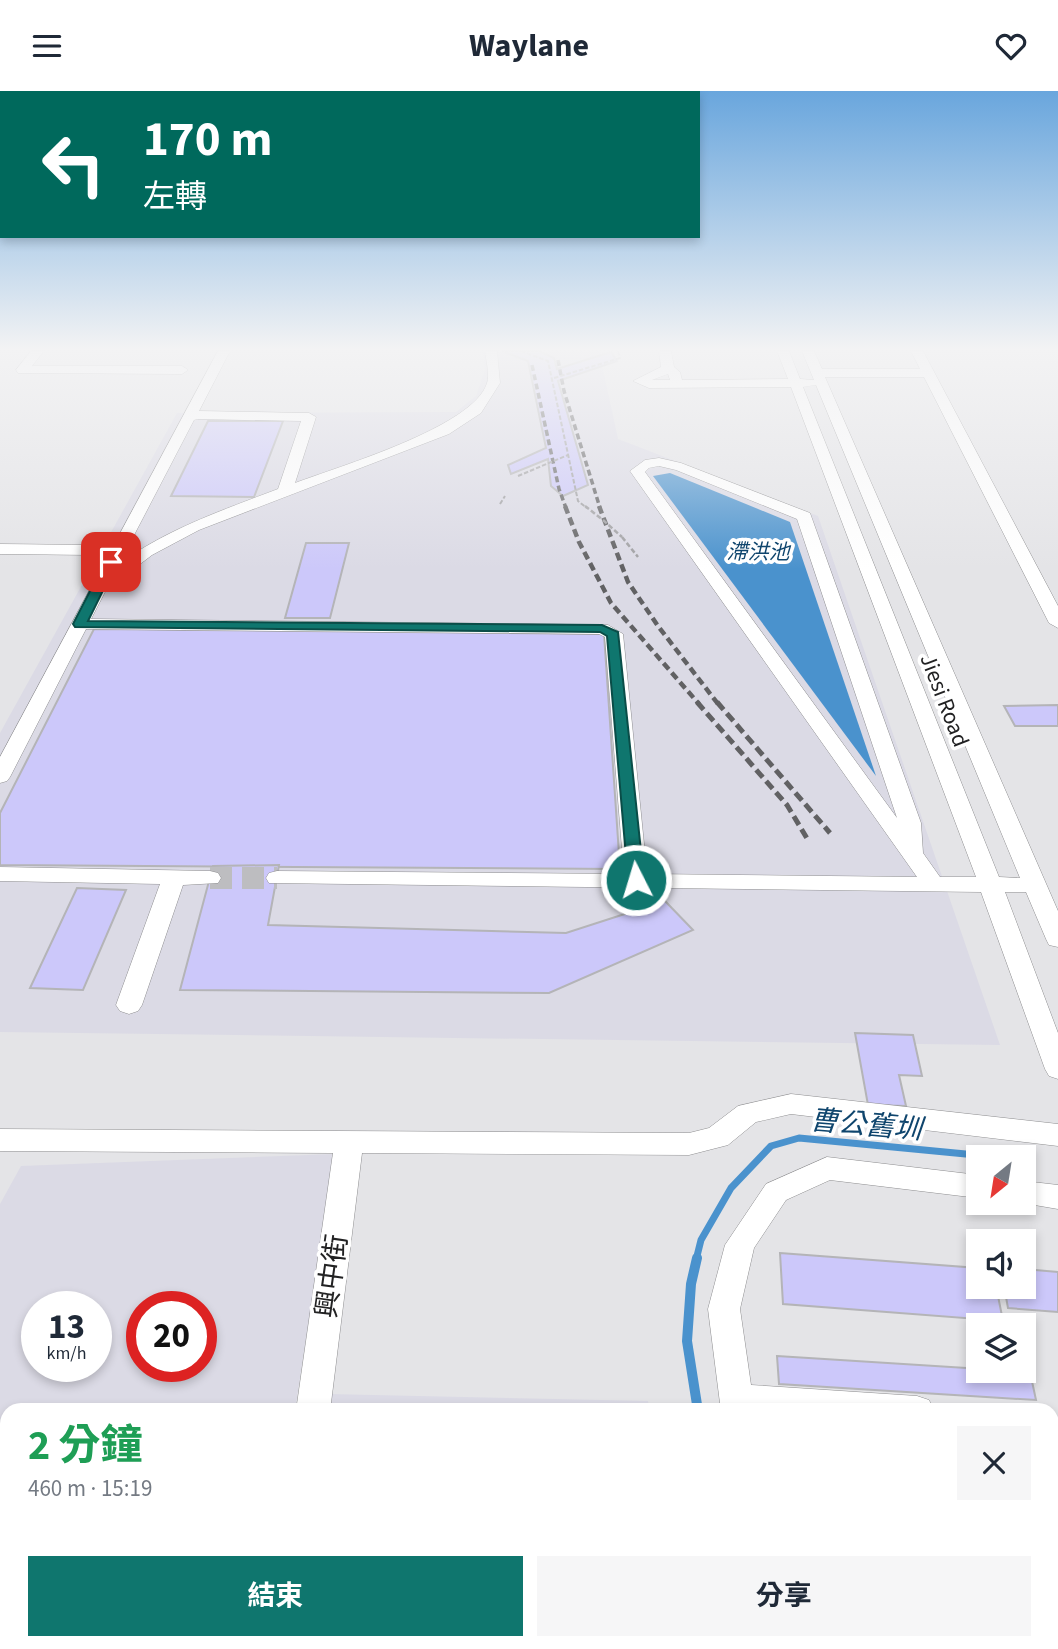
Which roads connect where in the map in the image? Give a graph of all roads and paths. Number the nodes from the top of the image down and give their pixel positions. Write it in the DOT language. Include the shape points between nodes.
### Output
graph roads {
  1 [pos="184,424"];
  2 [pos="307,424"];
  3 [pos="455,424"];
  4 [pos="562,424"];
  5 [pos="812,424"];
  6 [pos="839,424"];
  7 [pos="953,424"];
  8 [pos="568,455"];
  9 [pos="518,476"];
  10 [pos="284,493"];
  11 [pos="505,496"];
  12 [pos="500,504"];
  13 [pos="0,549"];
  14 [pos="92,550"];
  15 [pos="638,557"];
  16 [pos="99,587"];
  17 [pos="1058,623"];
  18 [pos="79,624"];
  19 [pos="0,777"];
  20 [pos="912,854"];
  21 [pos="0,874"];
  22 [pos="174,877"];
  23 [pos="210,878"];
  24 [pos="276,878"];
  25 [pos="636,880"];
  26 [pos="933,883"];
  27 [pos="991,885"];
  28 [pos="1035,885"];
  29 [pos="1058,939"];
  30 [pos="129,1005"];
  31 [pos="1058,1069"];
  32 [pos="1058,1135"];
  33 [pos="0,1140"];
  34 [pos="349,1141"];
  35 [pos="966,1185"];
  36 [pos="1036,1194"];
  37 [pos="1058,1196"];
  38 [pos="314,1403"];
  39 [pos="737,1403"];
  1 -- 16 [label="street"];
  2 -- 10 [label="street"];
  3 -- 10 [label="street"];
  4 -- 8 [label="path"];
  5 -- 27 [label="street, Jiesi Road"];
  6 -- 28 [label="street, Jiesi Road"];
  7 -- 17 [label="street"];
  8 -- 9 [label="path, bridge"];
  8 -- 15 [label="path, bridge" via="578,501"];
  10 -- 16 [label="street" via="194,527 146,552"];
  11 -- 12 [label="path"];
  13 -- 14 [label="street"];
  16 -- 18 [label="street"];
  18 -- 19 [label="street"];
  18 -- 25 [label="street" via="602,629 614,634"];
  20 -- 20 [label="street" via="910,823 804,516 681,467 659,461 645,464 637,471"];
  20 -- 26 [label="street"];
  21 -- 22 [label="street"];
  22 -- 23 [label="street"];
  22 -- 30 [label="street"];
  24 -- 25 [label="street"];
  25 -- 26 [label="street"];
  26 -- 27 [label="street"];
  27 -- 28 [label="street"];
  27 -- 31 [label="street, Jiesi Road"];
  28 -- 29 [label="street, Jiesi Road"];
  32 -- 34 [label="street" via="791,1104 748,1113 718,1137 689,1144"];
  33 -- 34 [label="street"];
  34 -- 38 [label="street, 興中街"];
  35 -- 39 [label="street" via="827,1168 776,1192 740,1245 724,1309"];
  36 -- 37 [label="street"];
}
